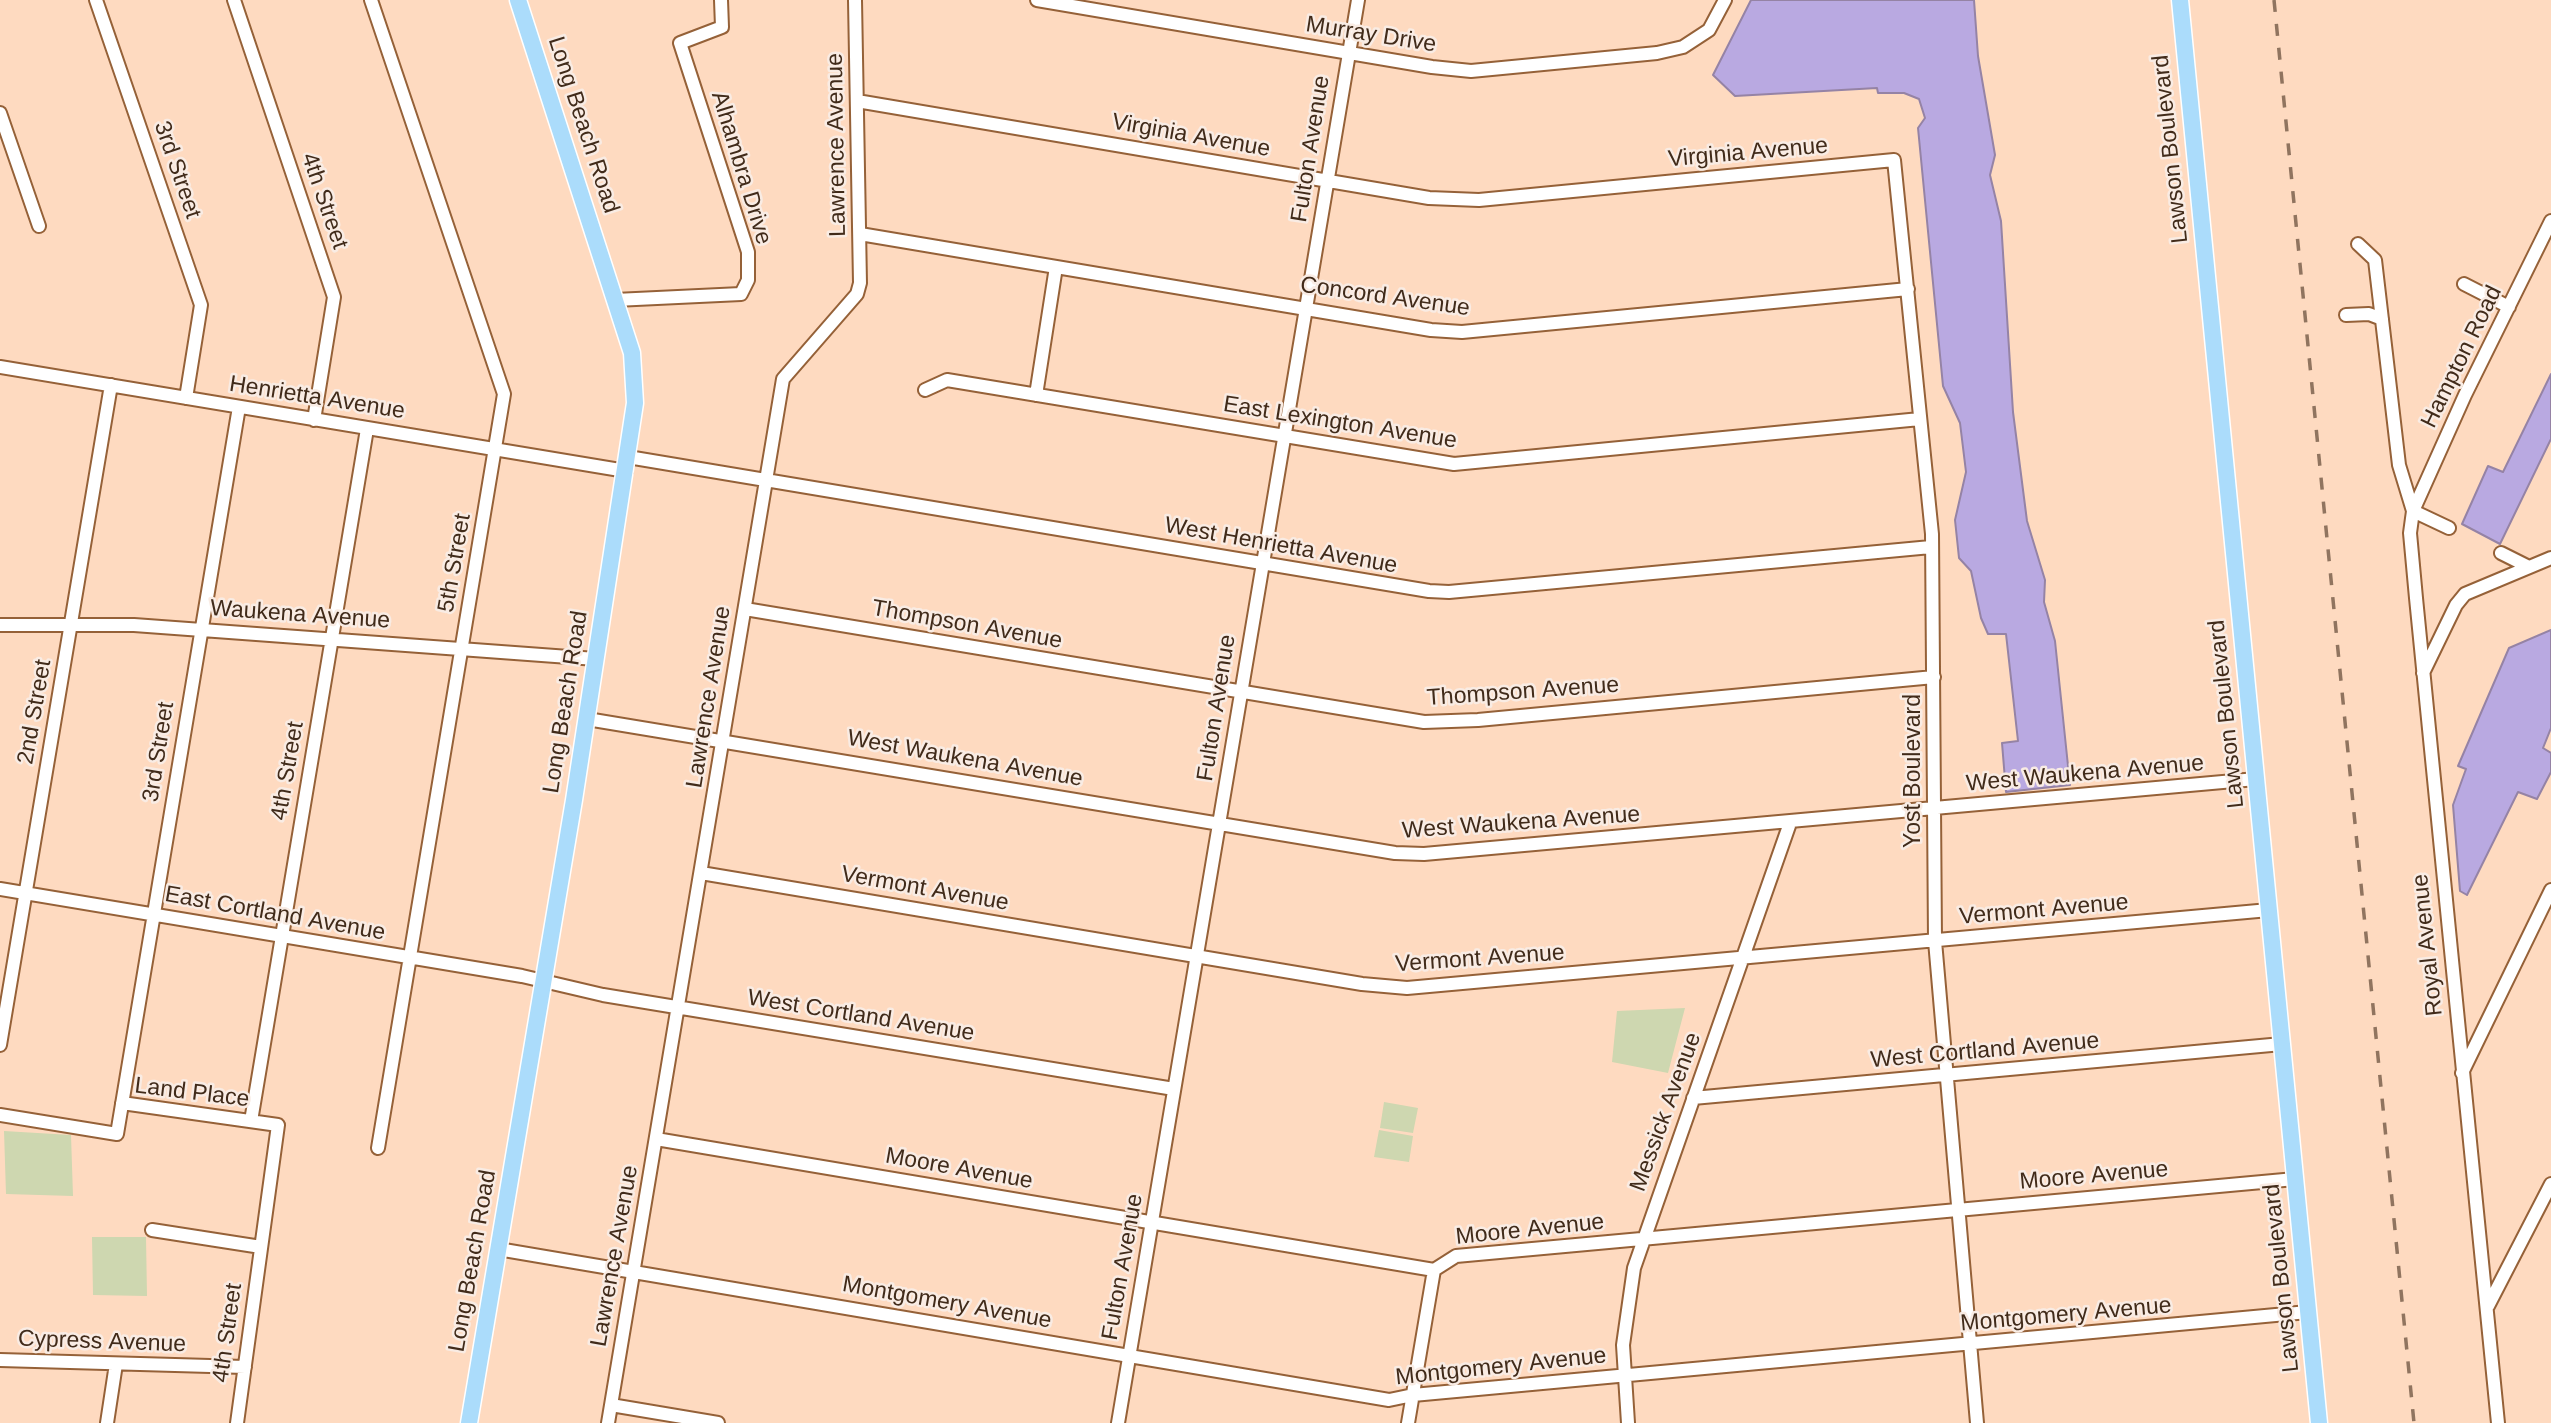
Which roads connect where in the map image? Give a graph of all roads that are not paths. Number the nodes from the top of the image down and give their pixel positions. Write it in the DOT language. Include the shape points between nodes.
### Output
graph roads {
  1 [pos="96,0"];
  2 [pos="234,0"];
  3 [pos="371,0"];
  4 [pos="518,0"];
  5 [pos="721,0"];
  6 [pos="856,0"];
  7 [pos="1037,0"];
  8 [pos="1357,0"];
  9 [pos="1725,0"];
  10 [pos="2180,0"];
  11 [pos="1349,53"];
  12 [pos="857,101"];
  13 [pos="0,113"];
  14 [pos="1854,164"];
  15 [pos="1327,181"];
  16 [pos="2551,221"];
  17 [pos="39,226"];
  18 [pos="860,234"];
  19 [pos="2358,244"];
  20 [pos="1056,267"];
  21 [pos="2464,285"];
  22 [pos="1908,289"];
  23 [pos="615,300"];
  24 [pos="2509,307"];
  25 [pos="1306,309"];
  26 [pos="2346,315"];
  27 [pos="2382,319"];
  28 [pos="0,367"];
  29 [pos="111,386"];
  30 [pos="925,390"];
  31 [pos="1036,395"];
  32 [pos="186,398"];
  33 [pos="239,407"];
  34 [pos="1920,419"];
  35 [pos="314,420"];
  36 [pos="367,429"];
  37 [pos="1284,437"];
  38 [pos="495,450"];
  39 [pos="627,464"];
  40 [pos="766,481"];
  41 [pos="2413,511"];
  42 [pos="2449,528"];
  43 [pos="1931,547"];
  44 [pos="2501,553"];
  45 [pos="2551,558"];
  46 [pos="1262,564"];
  47 [pos="2529,567"];
  48 [pos="745,609"];
  49 [pos="0,625"];
  50 [pos="71,625"];
  51 [pos="201,630"];
  52 [pos="331,639"];
  53 [pos="462,648"];
  54 [pos="596,659"];
  55 [pos="2423,673"];
  56 [pos="1934,677"];
  57 [pos="1241,693"];
  58 [pos="587,719"];
  59 [pos="723,740"];
  60 [pos="2256,779"];
  61 [pos="1935,809"];
  62 [pos="1219,823"];
  63 [pos="1790,823"];
  64 [pos="701,873"];
  65 [pos="0,888"];
  66 [pos="2551,890"];
  67 [pos="26,893"];
  68 [pos="2269,910"];
  69 [pos="153,915"];
  70 [pos="282,936"];
  71 [pos="1935,941"];
  72 [pos="1197,956"];
  73 [pos="410,958"];
  74 [pos="1742,959"];
  75 [pos="543,981"];
  76 [pos="678,1007"];
  77 [pos="2282,1044"];
  78 [pos="0,1045"];
  79 [pos="2462,1073"];
  80 [pos="1946,1075"];
  81 [pos="1174,1088"];
  82 [pos="1693,1098"];
  83 [pos="122,1103"];
  84 [pos="0,1115"];
  85 [pos="251,1121"];
  86 [pos="278,1125"];
  87 [pos="656,1139"];
  88 [pos="378,1149"];
  89 [pos="2295,1179"];
  90 [pos="2551,1184"];
  91 [pos="1958,1210"];
  92 [pos="1152,1222"];
  93 [pos="152,1230"];
  94 [pos="1644,1238"];
  95 [pos="261,1247"];
  96 [pos="498,1249"];
  97 [pos="1434,1270"];
  98 [pos="633,1272"];
  99 [pos="2488,1306"];
  100 [pos="2308,1312"];
  101 [pos="1970,1344"];
  102 [pos="1129,1356"];
  103 [pos="0,1360"];
  104 [pos="116,1364"];
  105 [pos="245,1367"];
  106 [pos="1624,1376"];
  107 [pos="1413,1395"];
  108 [pos="611,1405"];
  109 [pos="107,1423"];
  110 [pos="237,1423"];
  111 [pos="469,1423"];
  112 [pos="608,1423"];
  113 [pos="718,1423"];
  114 [pos="1118,1423"];
  115 [pos="1408,1423"];
  116 [pos="1628,1423"];
  117 [pos="1977,1423"];
  118 [pos="2319,1423"];
  119 [pos="2498,1423"];
  1 -- 32 [label="street, 3rd Street" via="201,305"];
  2 -- 35 [label="street, 4th Street" via="334,297"];
  3 -- 38 [label="street, 5th Street" via="502,385"];
  4 -- 23 [label="main road, Long Beach Road"];
  5 -- 23 [label="street, Alhambra Drive" via="722,27 680,43 748,251 748,280 741,294"];
  6 -- 12 [label="street, Lawrence Avenue"];
  7 -- 11 [label="street, Murray Drive"];
  8 -- 11 [label="street, Fulton Avenue"];
  9 -- 11 [label="street, Murray Drive" via="1715,22 1698,40 1657,53 1471,71"];
  10 -- 60 [label="main road, Lawson Boulevard"];
  11 -- 15 [label="street, Fulton Avenue"];
  12 -- 15 [label="street, Virginia Avenue"];
  12 -- 18 [label="street, Lawrence Avenue"];
  13 -- 17 [label="street"];
  14 -- 15 [label="street, Virginia Avenue" via="1479,200 1429,198"];
  14 -- 22 [label="street, Yost Boulevard" via="1894,160"];
  15 -- 25 [label="street, Fulton Avenue"];
  16 -- 24 [label="street, Hampton Road"];
  18 -- 20 [label="street, Concord Avenue"];
  18 -- 40 [label="street, Lawrence Avenue" via="857,294 783,379"];
  19 -- 27 [label="street, Royal Avenue" via="2375,260"];
  20 -- 25 [label="street, Concord Avenue"];
  20 -- 31 [label="street"];
  21 -- 24 [label="street"];
  22 -- 25 [label="street, Concord Avenue" via="1462,332"];
  22 -- 34 [label="street, Yost Boulevard"];
  23 -- 39 [label="main road, Long Beach Road" via="634,373 634,424"];
  24 -- 41 [label="street, Hampton Road"];
  25 -- 37 [label="street, Fulton Avenue"];
  26 -- 27 [label="street" via="2370,314"];
  27 -- 41 [label="street, Royal Avenue" via="2399,465"];
  28 -- 29 [label="street, Henrietta Avenue"];
  29 -- 32 [label="street, Henrietta Avenue"];
  29 -- 50 [label="street, 2nd Street"];
  30 -- 31 [label="street, East Lexington Avenue" via="947,380"];
  31 -- 37 [label="street, East Lexington Avenue"];
  32 -- 33 [label="street, Henrietta Avenue"];
  33 -- 35 [label="street, Henrietta Avenue"];
  33 -- 51 [label="street, 3rd Street"];
  34 -- 37 [label="street, East Lexington Avenue" via="1454,464"];
  34 -- 43 [label="street, Yost Boulevard"];
  35 -- 36 [label="street, Henrietta Avenue"];
  36 -- 38 [label="street, Henrietta Avenue"];
  36 -- 52 [label="street, 4th Street"];
  37 -- 46 [label="street, Fulton Avenue"];
  38 -- 39 [label="street, Henrietta Avenue"];
  38 -- 53 [label="street, 5th Street"];
  39 -- 40 [label="street, West Henrietta Avenue"];
  39 -- 54 [label="main road, Long Beach Road"];
  40 -- 46 [label="street, West Henrietta Avenue"];
  40 -- 48 [label="street, Lawrence Avenue"];
  41 -- 42 [label="street"];
  41 -- 55 [label="street, Royal Avenue" via="2410,533"];
  43 -- 46 [label="street, West Henrietta Avenue" via="1450,592"];
  43 -- 56 [label="street, Yost Boulevard"];
  44 -- 47 [label="street"];
  45 -- 47 [label="street"];
  46 -- 57 [label="street, Fulton Avenue"];
  47 -- 55 [label="street" via="2465,594"];
  48 -- 57 [label="street, Thompson Avenue"];
  48 -- 59 [label="street, Lawrence Avenue"];
  49 -- 50 [label="street, Waukena Avenue"];
  50 -- 51 [label="street, Waukena Avenue"];
  50 -- 67 [label="street, 2nd Street"];
  51 -- 52 [label="street, Waukena Avenue"];
  51 -- 69 [label="street, 3rd Street"];
  52 -- 53 [label="street, Waukena Avenue"];
  52 -- 70 [label="street, 4th Street"];
  53 -- 54 [label="street, Waukena Avenue"];
  53 -- 73 [label="street, 5th Street"];
  54 -- 58 [label="main road, Long Beach Road"];
  55 -- 79 [label="street, Royal Avenue"];
  56 -- 57 [label="street, Thompson Avenue" via="1440,723"];
  56 -- 61 [label="street, Yost Boulevard"];
  57 -- 62 [label="street, Fulton Avenue"];
  58 -- 59 [label="street, West Waukena Avenue"];
  58 -- 75 [label="main road, Long Beach Road"];
  59 -- 62 [label="street, West Waukena Avenue"];
  59 -- 64 [label="street, Lawrence Avenue"];
  60 -- 61 [label="street, West Waukena Avenue"];
  60 -- 68 [label="main road, Lawson Boulevard"];
  61 -- 63 [label="street, West Waukena Avenue"];
  61 -- 71 [label="street, Yost Boulevard"];
  62 -- 63 [label="street, West Waukena Avenue" via="1424,854"];
  62 -- 72 [label="street, Fulton Avenue"];
  63 -- 74 [label="street, Messick Avenue"];
  64 -- 72 [label="street, Vermont Avenue"];
  64 -- 76 [label="street, Lawrence Avenue"];
  65 -- 67 [label="street, East Cortland Avenue"];
  66 -- 79 [label="street"];
  67 -- 69 [label="street, East Cortland Avenue"];
  67 -- 78 [label="street, 2nd Street"];
  68 -- 71 [label="street, Vermont Avenue"];
  68 -- 77 [label="main road, Lawson Boulevard"];
  69 -- 70 [label="street, East Cortland Avenue"];
  69 -- 83 [label="street, 3rd Street"];
  70 -- 73 [label="street, East Cortland Avenue"];
  70 -- 85 [label="street, 4th Street"];
  71 -- 74 [label="street, Vermont Avenue"];
  71 -- 80 [label="street, Yost Boulevard"];
  72 -- 74 [label="street, Vermont Avenue" via="1407,988"];
  72 -- 81 [label="street, Fulton Avenue"];
  73 -- 75 [label="street, East Cortland Avenue"];
  73 -- 88 [label="street, 5th Street"];
  74 -- 82 [label="street, Messick Avenue"];
  75 -- 76 [label="street, West Cortland Avenue"];
  75 -- 96 [label="main road, Long Beach Road"];
  76 -- 81 [label="street, West Cortland Avenue"];
  76 -- 87 [label="street, Lawrence Avenue"];
  77 -- 80 [label="street, West Cortland Avenue"];
  77 -- 89 [label="main road, Lawson Boulevard"];
  79 -- 99 [label="street, Royal Avenue"];
  80 -- 82 [label="street, West Cortland Avenue"];
  80 -- 91 [label="street, Yost Boulevard"];
  81 -- 92 [label="street, Fulton Avenue"];
  82 -- 94 [label="street, Messick Avenue"];
  83 -- 84 [label="street, Land Place" via="117,1134"];
  83 -- 85 [label="street, Land Place"];
  85 -- 86 [label="street, Land Place"];
  86 -- 95 [label="street, 4th Street"];
  87 -- 92 [label="street, Moore Avenue"];
  87 -- 98 [label="street, Lawrence Avenue"];
  89 -- 91 [label="street, Moore Avenue"];
  89 -- 100 [label="main road, Lawson Boulevard"];
  90 -- 99 [label="street"];
  91 -- 94 [label="street, Moore Avenue"];
  91 -- 101 [label="street, Yost Boulevard"];
  92 -- 97 [label="street, Moore Avenue"];
  92 -- 102 [label="street, Fulton Avenue"];
  93 -- 95 [label="street"];
  94 -- 97 [label="street, Moore Avenue" via="1456,1255"];
  94 -- 106 [label="street, Messick Avenue" via="1626,1307"];
  95 -- 105 [label="street, 4th Street"];
  96 -- 98 [label="street, Montgomery Avenue"];
  96 -- 111 [label="main road, Long Beach Road"];
  97 -- 107 [label="street"];
  98 -- 102 [label="street, Montgomery Avenue"];
  98 -- 108 [label="street, Lawrence Avenue"];
  99 -- 119 [label="street, Royal Avenue"];
  100 -- 101 [label="street, Montgomery Avenue"];
  100 -- 118 [label="main road, Lawson Boulevard"];
  101 -- 106 [label="street, Montgomery Avenue"];
  101 -- 117 [label="street, Yost Boulevard"];
  102 -- 107 [label="street, Montgomery Avenue" via="1390,1400"];
  102 -- 114 [label="street, Fulton Avenue"];
  103 -- 104 [label="street, Cypress Avenue"];
  104 -- 105 [label="street, Cypress Avenue"];
  104 -- 109 [label="street"];
  105 -- 110 [label="street, 4th Street"];
  106 -- 107 [label="street, Montgomery Avenue"];
  106 -- 116 [label="street, Messick Avenue"];
  107 -- 115 [label="street"];
  108 -- 112 [label="street, Lawrence Avenue"];
  108 -- 113 [label="street"];
}
